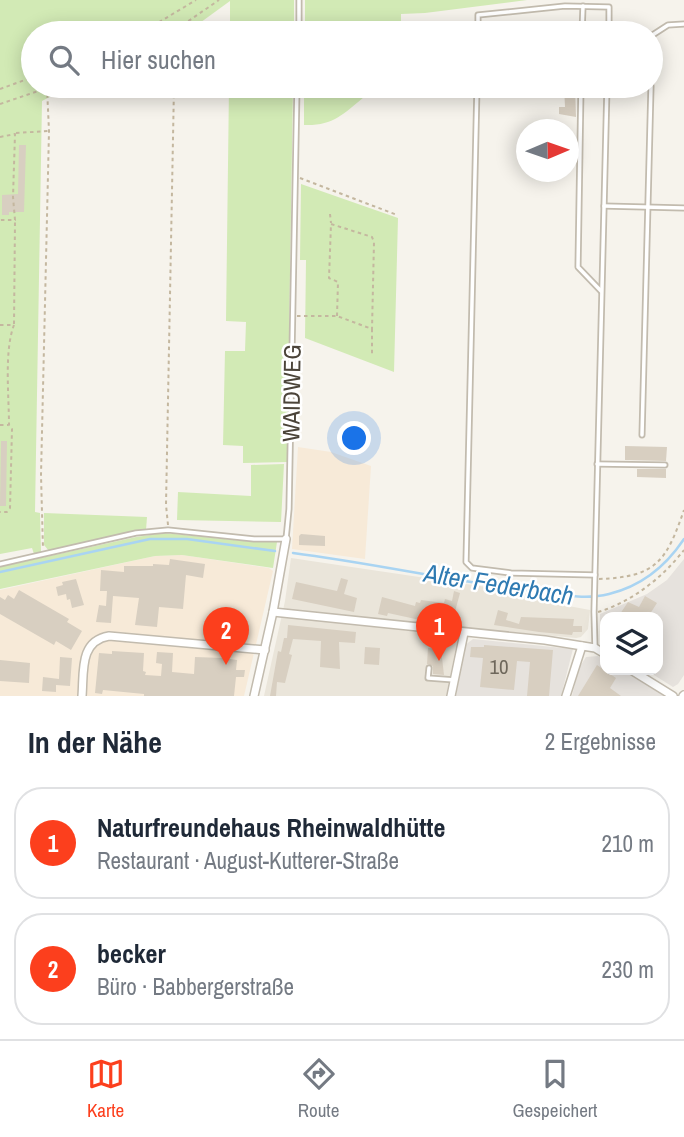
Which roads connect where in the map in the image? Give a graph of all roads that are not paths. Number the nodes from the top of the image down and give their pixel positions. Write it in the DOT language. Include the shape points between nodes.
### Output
graph roads {
  1 [pos="299,0"];
  2 [pos="583,6"];
  3 [pos="299,21"];
  4 [pos="478,21"];
  5 [pos="582,21"];
  6 [pos="608,21"];
  7 [pos="684,24"];
  8 [pos="663,28"];
  9 [pos="298,98"];
  10 [pos="477,98"];
  11 [pos="581,98"];
  12 [pos="607,98"];
  13 [pos="651,98"];
  14 [pos="604,206"];
  15 [pos="647,208"];
  16 [pos="684,208"];
  17 [pos="601,291"];
  18 [pos="642,435"];
  19 [pos="597,464"];
  20 [pos="665,465"];
  21 [pos="286,539"];
  22 [pos="0,564"];
  23 [pos="595,580"];
  24 [pos="274,612"];
  25 [pos="464,633"];
  26 [pos="582,646"];
  27 [pos="595,648"];
  28 [pos="265,650"];
  29 [pos="600,651"];
  30 [pos="429,668"];
  31 [pos="639,675"];
  32 [pos="455,680"];
  33 [pos="82,696"];
  34 [pos="254,696"];
  35 [pos="451,696"];
  36 [pos="566,696"];
  37 [pos="673,696"];
  1 -- 3 [label="lane"];
  2 -- 4 [label="lane" via="478,15"];
  2 -- 5 [label="lane"];
  2 -- 6 [label="lane" via="609,7"];
  7 -- 8 [label="lane"];
  9 -- 21 [label="lane, WAIDWEG"];
  10 -- 23 [label="lane" via="466,562 472,568"];
  11 -- 17 [label="lane" via="578,267"];
  12 -- 14 [label="lane"];
  13 -- 15 [label="lane"];
  14 -- 15 [label="lane"];
  14 -- 17 [label="lane"];
  15 -- 16 [label="lane"];
  15 -- 18 [label="lane"];
  17 -- 19 [label="lane"];
  19 -- 20 [label="lane"];
  19 -- 23 [label="lane"];
  21 -- 22 [label="lane" via="168,530"];
  21 -- 24 [label="street, WAIDWEG"];
  23 -- 27 [label="lane"];
  24 -- 25 [label="street"];
  24 -- 28 [label="street, WAIDWEG"];
  25 -- 26 [label="street"];
  25 -- 32 [label="street"];
  26 -- 27 [label="street"];
  26 -- 36 [label="street"];
  27 -- 29 [label="street"];
  28 -- 33 [label="street" via="99,638 85,658"];
  28 -- 34 [label="street, WAIDWEG"];
  30 -- 32 [label="lane" via="429,678"];
  31 -- 37 [label="street"];
  32 -- 35 [label="street"];
}
